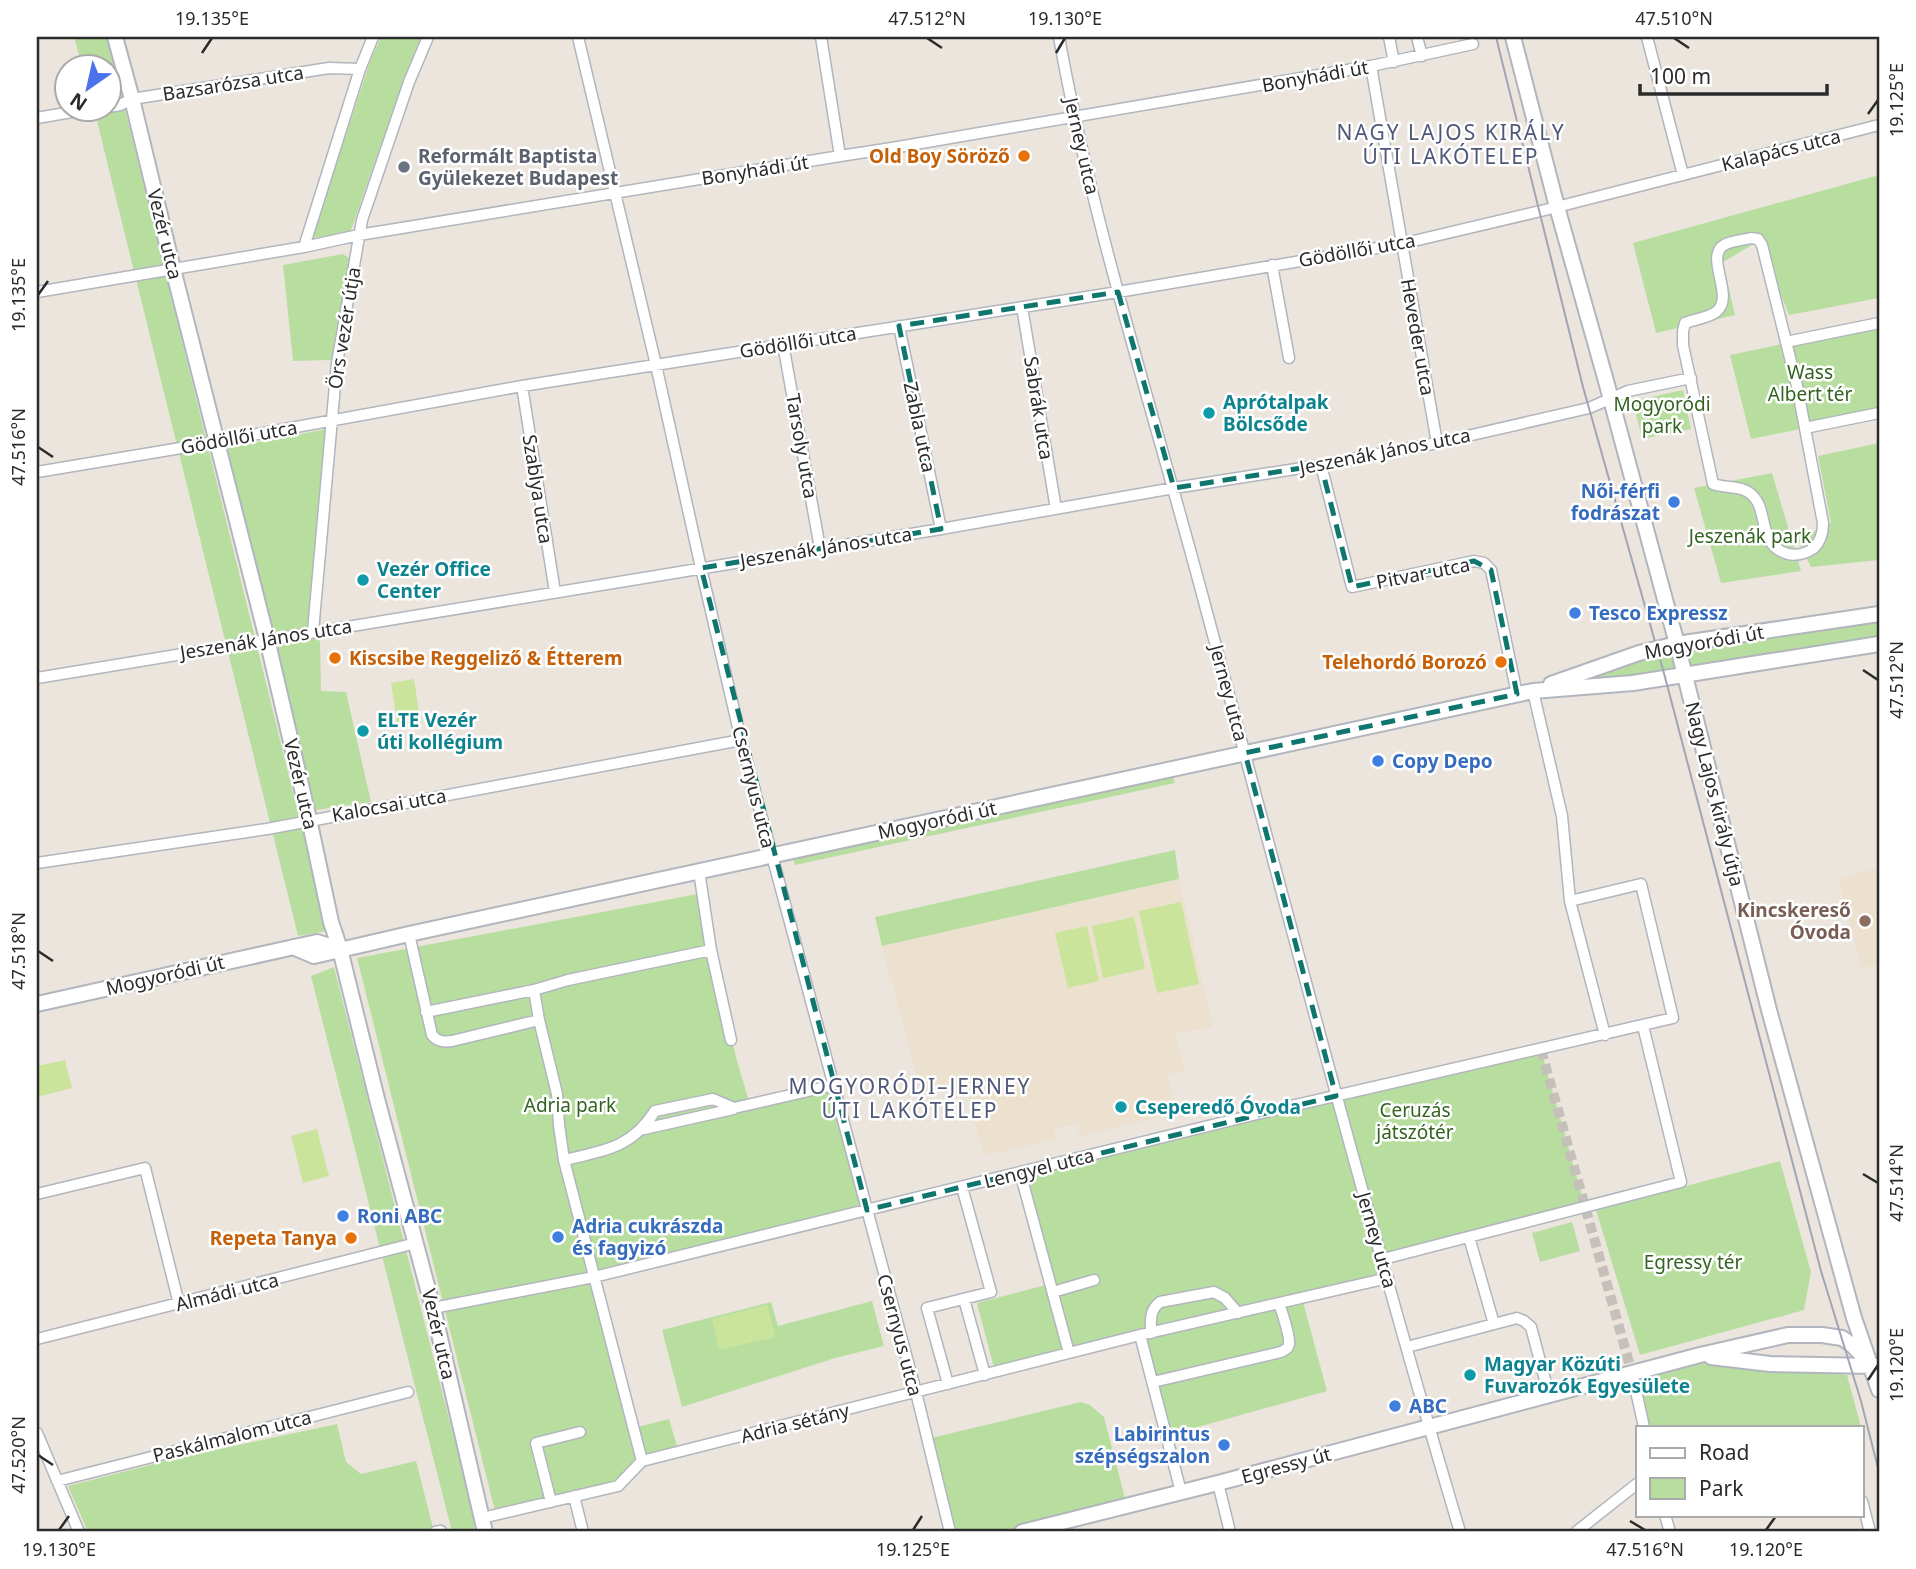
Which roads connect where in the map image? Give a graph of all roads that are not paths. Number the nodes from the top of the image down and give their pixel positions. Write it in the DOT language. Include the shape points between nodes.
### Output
graph roads {
  1 [pos="115,37"];
  2 [pos="373,37"];
  3 [pos="428,37"];
  4 [pos="578,37"];
  5 [pos="821,37"];
  6 [pos="1059,37"];
  7 [pos="1389,37"];
  8 [pos="1417,37"];
  9 [pos="1513,37"];
  10 [pos="1647,37"];
  11 [pos="1474,44"];
  12 [pos="1422,56"];
  13 [pos="1394,62"];
  14 [pos="1371,66"];
  15 [pos="360,69"];
  16 [pos="132,99"];
  17 [pos="122,105"];
  18 [pos="1074,117"];
  19 [pos="1879,125"];
  20 [pos="840,156"];
  21 [pos="1682,175"];
  22 [pos="615,193"];
  23 [pos="1557,207"];
  24 [pos="359,235"];
  25 [pos="1401,244"];
  26 [pos="304,247"];
  27 [pos="1272,265"];
  28 [pos="173,269"];
  29 [pos="37,292"];
  30 [pos="1118,292"];
  31 [pos="1023,307"];
  32 [pos="1879,323"];
  33 [pos="899,326"];
  34 [pos="1786,342"];
  35 [pos="783,344"];
  36 [pos="1289,358"];
  37 [pos="656,365"];
  38 [pos="1691,378"];
  39 [pos="522,386"];
  40 [pos="1611,399"];
  41 [pos="1879,413"];
  42 [pos="331,420"];
  43 [pos="1805,428"];
  44 [pos="218,441"];
  45 [pos="1437,443"];
  46 [pos="1321,465"];
  47 [pos="37,472"];
  48 [pos="1174,488"];
  49 [pos="1056,509"];
  50 [pos="941,529"];
  51 [pos="820,548"];
  52 [pos="701,568"];
  53 [pos="555,592"];
  54 [pos="1879,614"];
  55 [pos="313,631"];
  56 [pos="267,639"];
  57 [pos="1677,644"];
  58 [pos="1879,644"];
  59 [pos="1685,674"];
  60 [pos="37,678"];
  61 [pos="1533,691"];
  62 [pos="1517,694"];
  63 [pos="741,740"];
  64 [pos="1245,753"];
  65 [pos="309,820"];
  66 [pos="771,856"];
  67 [pos="37,863"];
  68 [pos="699,872"];
  69 [pos="1570,901"];
  70 [pos="409,934"];
  71 [pos="340,949"];
  72 [pos="711,950"];
  73 [pos="534,989"];
  74 [pos="37,1004"];
  75 [pos="426,1012"];
  76 [pos="539,1020"];
  77 [pos="1643,1026"];
  78 [pos="1605,1035"];
  79 [pos="731,1040"];
  80 [pos="834,1085"];
  81 [pos="1336,1096"];
  82 [pos="564,1160"];
  83 [pos="1020,1172"];
  84 [pos="962,1187"];
  85 [pos="37,1194"];
  86 [pos="867,1210"];
  87 [pos="1469,1237"];
  88 [pos="416,1244"];
  89 [pos="1383,1259"];
  90 [pos="594,1277"];
  91 [pos="1388,1278"];
  92 [pos="1094,1280"];
  93 [pos="1053,1292"];
  94 [pos="964,1299"];
  95 [pos="1279,1303"];
  96 [pos="179,1304"];
  97 [pos="433,1308"];
  98 [pos="1237,1313"];
  99 [pos="1494,1324"];
  100 [pos="1146,1334"];
  101 [pos="37,1339"];
  102 [pos="1764,1341"];
  103 [pos="1407,1348"];
  104 [pos="1069,1353"];
  105 [pos="1700,1355"];
  106 [pos="1770,1364"];
  107 [pos="1876,1366"];
  108 [pos="1632,1373"];
  109 [pos="985,1375"];
  110 [pos="1153,1382"];
  111 [pos="947,1384"];
  112 [pos="1879,1390"];
  113 [pos="408,1392"];
  114 [pos="916,1392"];
  115 [pos="1549,1395"];
  116 [pos="1644,1426"];
  117 [pos="1429,1427"];
  118 [pos="580,1432"];
  119 [pos="37,1433"];
  120 [pos="642,1461"];
  121 [pos="57,1481"];
  122 [pos="1218,1483"];
  123 [pos="1636,1485"];
  124 [pos="1181,1492"];
  125 [pos="1636,1492"];
  126 [pos="1625,1493"];
  127 [pos="574,1496"];
  128 [pos="551,1502"];
  129 [pos="1864,1509"];
  130 [pos="483,1525"];
  131 [pos="79,1532"];
  132 [pos="583,1532"];
  133 [pos="950,1532"];
  134 [pos="1022,1532"];
  135 [pos="1230,1532"];
  136 [pos="1461,1532"];
  137 [pos="1576,1532"];
  138 [pos="1870,1532"];
  1 -- 16 [label="street, Vezér utca"];
  2 -- 15 [label="street"];
  3 -- 24 [label="street, Örs vezér útja" via="382,158"];
  4 -- 22 [label="street, Csernyus utca"];
  5 -- 20 [label="street"];
  6 -- 18 [label="street, Jerney utca"];
  7 -- 13 [label="street"];
  8 -- 12 [label="street"];
  9 -- 23 [label="street, Nagy Lajos király útja"];
  10 -- 21 [label="street"];
  11 -- 12 [label="street, Bonyhádi út"];
  12 -- 13 [label="street, Bonyhádi út"];
  13 -- 14 [label="street, Bonyhádi út"];
  14 -- 18 [label="street, Bonyhádi út"];
  14 -- 25 [label="street, Heveder utca"];
  15 -- 16 [label="street, Bazsarózsa utca" via="329,68"];
  15 -- 26 [label="street"];
  16 -- 17 [label="street, Bazsarózsa utca"];
  16 -- 28 [label="street, Vezér utca"];
  18 -- 20 [label="street, Bonyhádi út"];
  18 -- 30 [label="street, Jerney utca"];
  19 -- 21 [label="street, Kalapács utca"];
  20 -- 22 [label="street, Bonyhádi út"];
  21 -- 23 [label="street, Kalapács utca"];
  22 -- 24 [label="street, Bonyhádi út"];
  22 -- 37 [label="street, Csernyus utca"];
  23 -- 25 [label="street, Gödöllői utca"];
  23 -- 40 [label="street, Nagy Lajos király útja"];
  24 -- 26 [label="street, Bonyhádi út"];
  24 -- 42 [label="street, Örs vezér útja"];
  25 -- 27 [label="street, Gödöllői utca"];
  25 -- 45 [label="street, Heveder utca"];
  26 -- 28 [label="street, Bonyhádi út"];
  27 -- 30 [label="street, Gödöllői utca"];
  27 -- 36 [label="street"];
  28 -- 29 [label="street, Bonyhádi út"];
  28 -- 44 [label="street, Vezér utca"];
  30 -- 31 [label="street, Gödöllői utca"];
  30 -- 48 [label="street, Jerney utca"];
  31 -- 33 [label="street, Gödöllői utca"];
  31 -- 49 [label="street, Sabrák utca"];
  32 -- 34 [label="street"];
  33 -- 35 [label="street, Gödöllői utca"];
  33 -- 50 [label="street, Zabla utca"];
  34 -- 38 [label="street" via="1762,245 1751,238 1724,245 1717,258 1722,304 1715,313 1685,323 1683,331"];
  34 -- 43 [label="street"];
  35 -- 37 [label="street, Gödöllői utca"];
  35 -- 51 [label="street, Tarsoly utca"];
  37 -- 39 [label="street, Gödöllői utca"];
  37 -- 52 [label="street, Csernyus utca"];
  38 -- 40 [label="street"];
  38 -- 43 [label="street" via="1713,484 1744,489 1756,498 1768,539 1796,555 1814,547 1823,530"];
  39 -- 42 [label="street, Gödöllői utca"];
  39 -- 53 [label="street, Szablya utca"];
  40 -- 45 [label="street, Jeszenák János utca" via="1596,407"];
  40 -- 57 [label="street, Nagy Lajos király útja"];
  41 -- 43 [label="street"];
  42 -- 44 [label="street, Gödöllői utca"];
  42 -- 55 [label="street, Örs vezér útja"];
  44 -- 47 [label="street, Gödöllői utca"];
  44 -- 56 [label="street, Vezér utca"];
  45 -- 46 [label="street, Jeszenák János utca"];
  46 -- 48 [label="street, Jeszenák János utca"];
  46 -- 62 [label="street, Pitvar utca" via="1352,587 1474,561 1491,570"];
  48 -- 49 [label="street, Jeszenák János utca"];
  48 -- 64 [label="street, Jerney utca"];
  49 -- 50 [label="street, Jeszenák János utca"];
  50 -- 51 [label="street, Jeszenák János utca"];
  51 -- 52 [label="street, Jeszenák János utca"];
  52 -- 53 [label="street, Jeszenák János utca"];
  52 -- 63 [label="street, Csernyus utca"];
  53 -- 55 [label="street, Jeszenák János utca"];
  54 -- 57 [label="street, Mogyoródi út"];
  55 -- 56 [label="street, Jeszenák János utca"];
  56 -- 60 [label="street, Jeszenák János utca"];
  56 -- 65 [label="street, Vezér utca"];
  57 -- 59 [label="street, Nagy Lajos király útja"];
  57 -- 61 [label="street, Mogyoródi út"];
  58 -- 59 [label="street, Mogyoródi út"];
  59 -- 61 [label="street, Mogyoródi út"];
  59 -- 107 [label="street, Nagy Lajos király útja" via="1772,1021 1854,1318"];
  61 -- 62 [label="street, Mogyoródi út"];
  61 -- 69 [label="street" via="1562,816"];
  62 -- 64 [label="street, Mogyoródi út"];
  63 -- 65 [label="street, Kalocsai utca"];
  63 -- 66 [label="street, Csernyus utca"];
  64 -- 66 [label="street, Mogyoródi út"];
  64 -- 81 [label="street, Jerney utca"];
  65 -- 67 [label="street, Kalocsai utca"];
  65 -- 71 [label="street, Vezér utca"];
  66 -- 68 [label="street, Mogyoródi út"];
  66 -- 80 [label="street, Csernyus utca"];
  68 -- 70 [label="street, Mogyoródi út"];
  68 -- 72 [label="street"];
  69 -- 77 [label="street" via="1640,884 1673,1018"];
  69 -- 78 [label="street"];
  70 -- 71 [label="street, Mogyoródi út"];
  70 -- 75 [label="street"];
  71 -- 74 [label="street, Mogyoródi út" via="317,942"];
  71 -- 88 [label="street, Vezér utca"];
  72 -- 73 [label="street"];
  72 -- 79 [label="street"];
  73 -- 75 [label="street"];
  73 -- 76 [label="street"];
  75 -- 76 [label="street" via="432,1035 442,1042"];
  76 -- 82 [label="street" via="558,1094"];
  77 -- 78 [label="street, Lengyel utca"];
  77 -- 87 [label="street" via="1681,1182"];
  78 -- 81 [label="street, Lengyel utca"];
  80 -- 82 [label="street" via="734,1108 713,1099 655,1111 644,1129 611,1149"];
  80 -- 86 [label="street, Csernyus utca"];
  81 -- 83 [label="street, Lengyel utca"];
  81 -- 89 [label="street, Jerney utca"];
  82 -- 90 [label="street"];
  83 -- 84 [label="street, Lengyel utca"];
  83 -- 93 [label="street"];
  84 -- 86 [label="street, Lengyel utca"];
  84 -- 94 [label="street" via="991,1292"];
  85 -- 96 [label="street" via="145,1168"];
  86 -- 90 [label="street, Lengyel utca"];
  86 -- 114 [label="street, Csernyus utca"];
  87 -- 89 [label="street"];
  87 -- 99 [label="street"];
  88 -- 96 [label="street, Almádi utca"];
  88 -- 97 [label="street, Vezér utca"];
  89 -- 91 [label="street, Jerney utca"];
  90 -- 97 [label="street, Lengyel utca"];
  90 -- 120 [label="street"];
  91 -- 95 [label="street, Adria sétány"];
  91 -- 103 [label="street, Jerney utca"];
  92 -- 93 [label="street"];
  93 -- 104 [label="street"];
  94 -- 109 [label="street"];
  94 -- 111 [label="street" via="927,1308"];
  95 -- 98 [label="street, Adria sétány"];
  95 -- 110 [label="street" via="1287,1349"];
  96 -- 101 [label="street, Almádi utca"];
  97 -- 130 [label="street, Vezér utca"];
  98 -- 100 [label="street, Adria sétány"];
  98 -- 100 [label="street" via="1214,1292 1160,1303 1153,1308"];
  99 -- 103 [label="street"];
  99 -- 115 [label="street" via="1517,1318 1531,1327"];
  100 -- 104 [label="street, Adria sétány"];
  100 -- 110 [label="street"];
  102 -- 105 [label="street, Egressy út"];
  102 -- 106 [label="street" via="1755,1353"];
  102 -- 107 [label="street, Egressy út" via="1802,1334 1842,1338"];
  103 -- 117 [label="street, Jerney utca"];
  104 -- 109 [label="street, Adria sétány"];
  105 -- 106 [label="street, Egressy út"];
  105 -- 108 [label="street, Egressy út"];
  106 -- 107 [label="street, Egressy út"];
  107 -- 112 [label="street, Nagy Lajos király útja"];
  108 -- 115 [label="street, Egressy út"];
  108 -- 116 [label="street"];
  109 -- 111 [label="street, Adria sétány"];
  110 -- 124 [label="street"];
  111 -- 114 [label="street, Adria sétány"];
  113 -- 121 [label="street, Paskálmalom utca"];
  114 -- 120 [label="street, Adria sétány"];
  114 -- 133 [label="street, Csernyus utca"];
  115 -- 117 [label="street, Egressy út"];
  117 -- 122 [label="street, Egressy út"];
  117 -- 136 [label="street, Jerney utca"];
  118 -- 128 [label="street" via="536,1443"];
  119 -- 121 [label="street"];
  120 -- 127 [label="street" via="618,1486"];
  121 -- 131 [label="street"];
  122 -- 124 [label="street, Egressy út"];
  122 -- 135 [label="street"];
  123 -- 126 [label="street"];
  124 -- 134 [label="street, Egressy út"];
  125 -- 126 [label="street"];
  126 -- 137 [label="street"];
  127 -- 128 [label="street"];
  127 -- 132 [label="street"];
  128 -- 130 [label="street"];
  129 -- 138 [label="street"];
}
